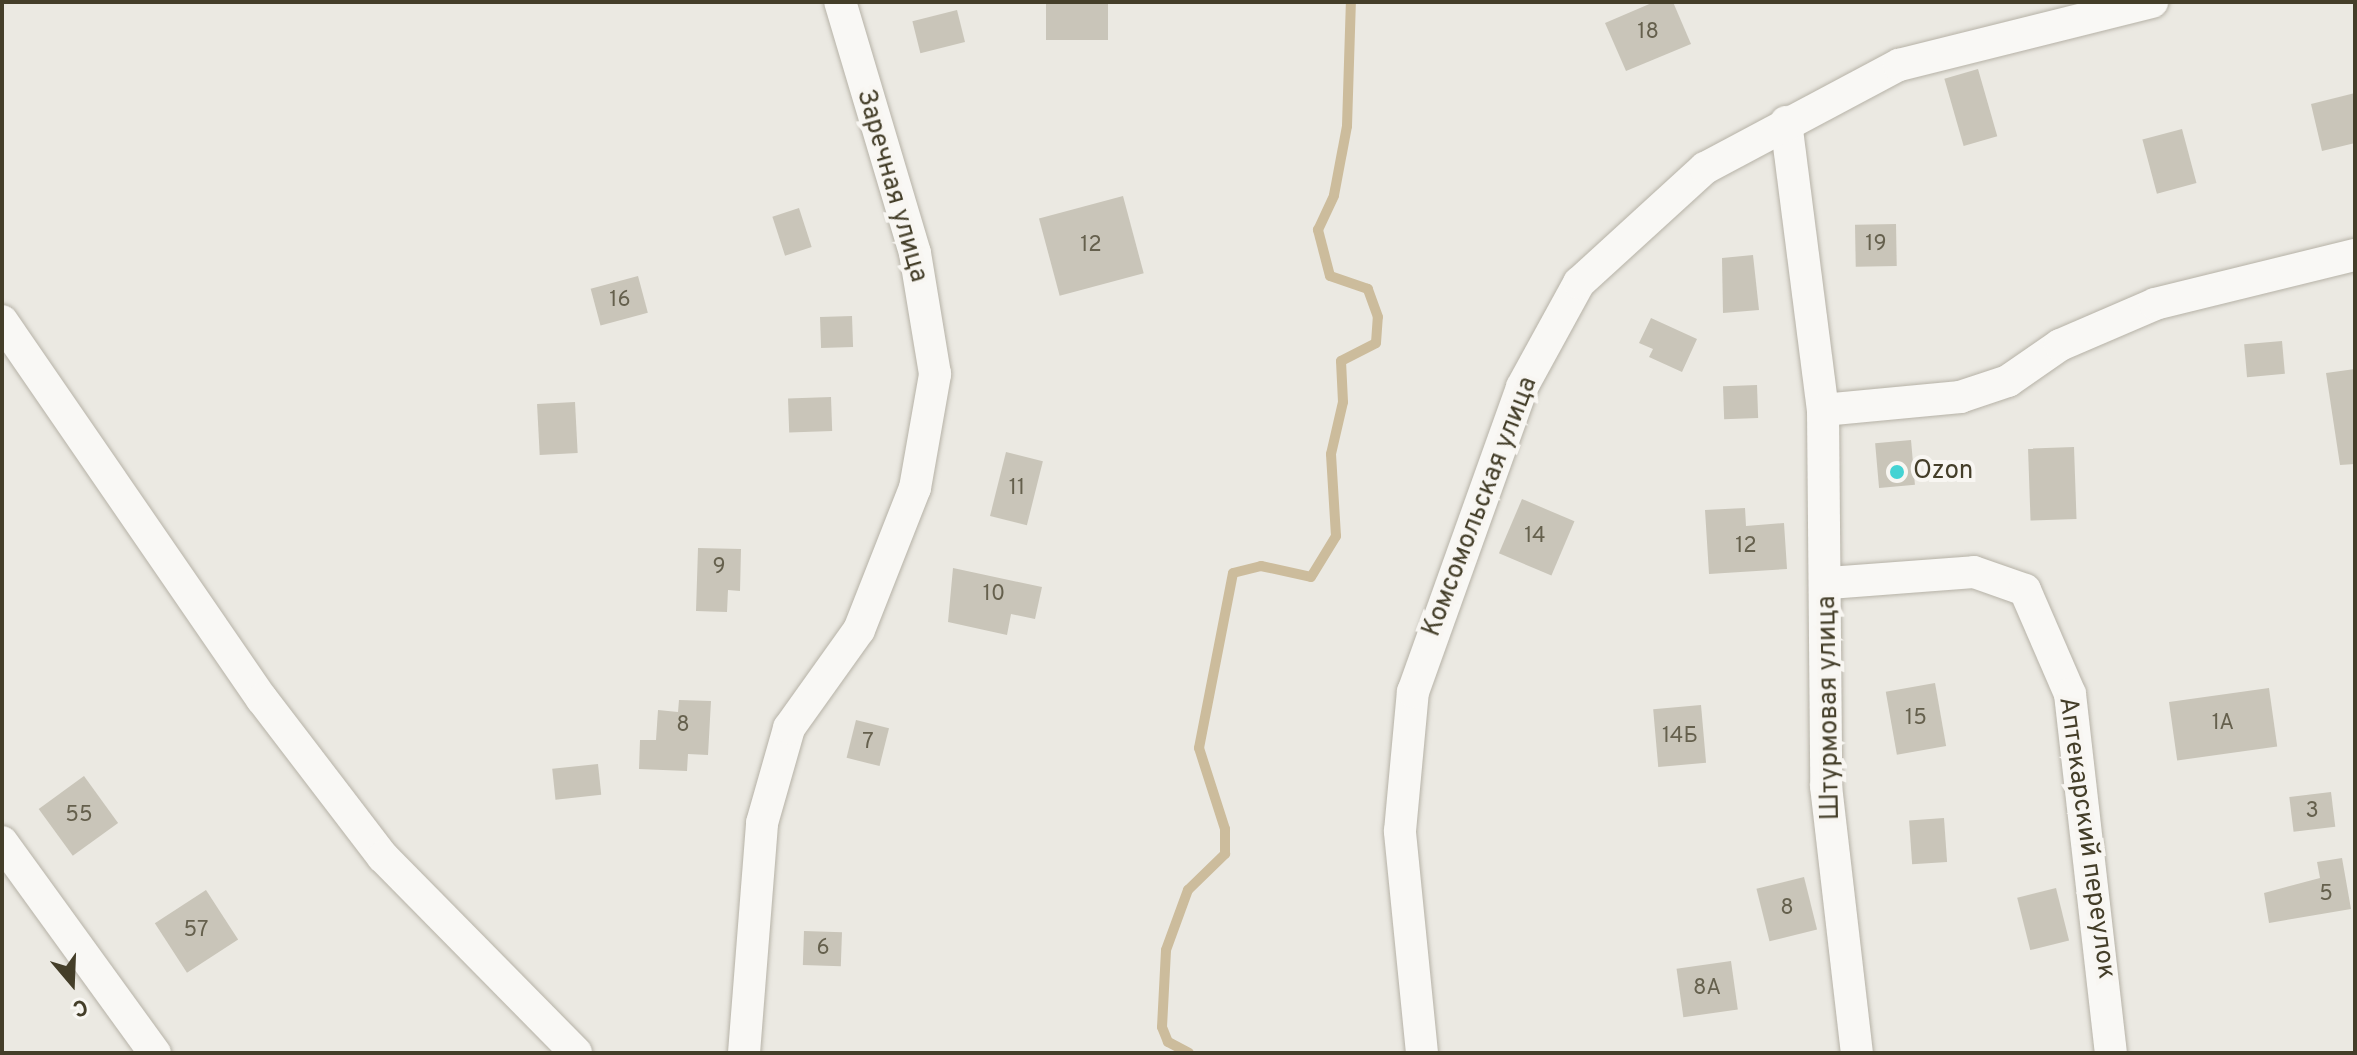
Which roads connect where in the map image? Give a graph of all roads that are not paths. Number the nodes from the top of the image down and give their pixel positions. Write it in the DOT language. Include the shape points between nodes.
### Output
graph roads {
  1 [pos="840,2"];
  2 [pos="2152,2"];
  3 [pos="1786,122"];
  4 [pos="2355,255"];
  5 [pos="2,321"];
  6 [pos="1823,410"];
  7 [pos="1829,583"];
  8 [pos="2,842"];
  9 [pos="155,1053"];
  10 [pos="576,1053"];
  11 [pos="744,1053"];
  12 [pos="1422,1053"];
  13 [pos="1857,1053"];
  14 [pos="2111,1053"];
  1 -- 11 [label="street, Заречная улица" via="915,253 935,374 915,488 859,630 789,728 766,809 749,924"];
  2 -- 3 [label="street, Комсомольская улица" via="1899,65"];
  3 -- 6 [label="street, Штурмовая улица"];
  3 -- 12 [label="street, Комсомольская улица" via="1705,168 1579,283 1522,387 1413,692 1400,831"];
  4 -- 6 [label="street" via="2155,304 2060,345 2008,381 1960,397"];
  5 -- 10 [label="street" via="262,699 383,857"];
  6 -- 7 [label="street, Штурмовая улица"];
  7 -- 13 [label="street, Штурмовая улица" via="1826,786"];
  7 -- 14 [label="street, Аптекарский переулок" via="1974,572 2025,590 2070,694"];
  8 -- 9 [label="street"];
}
